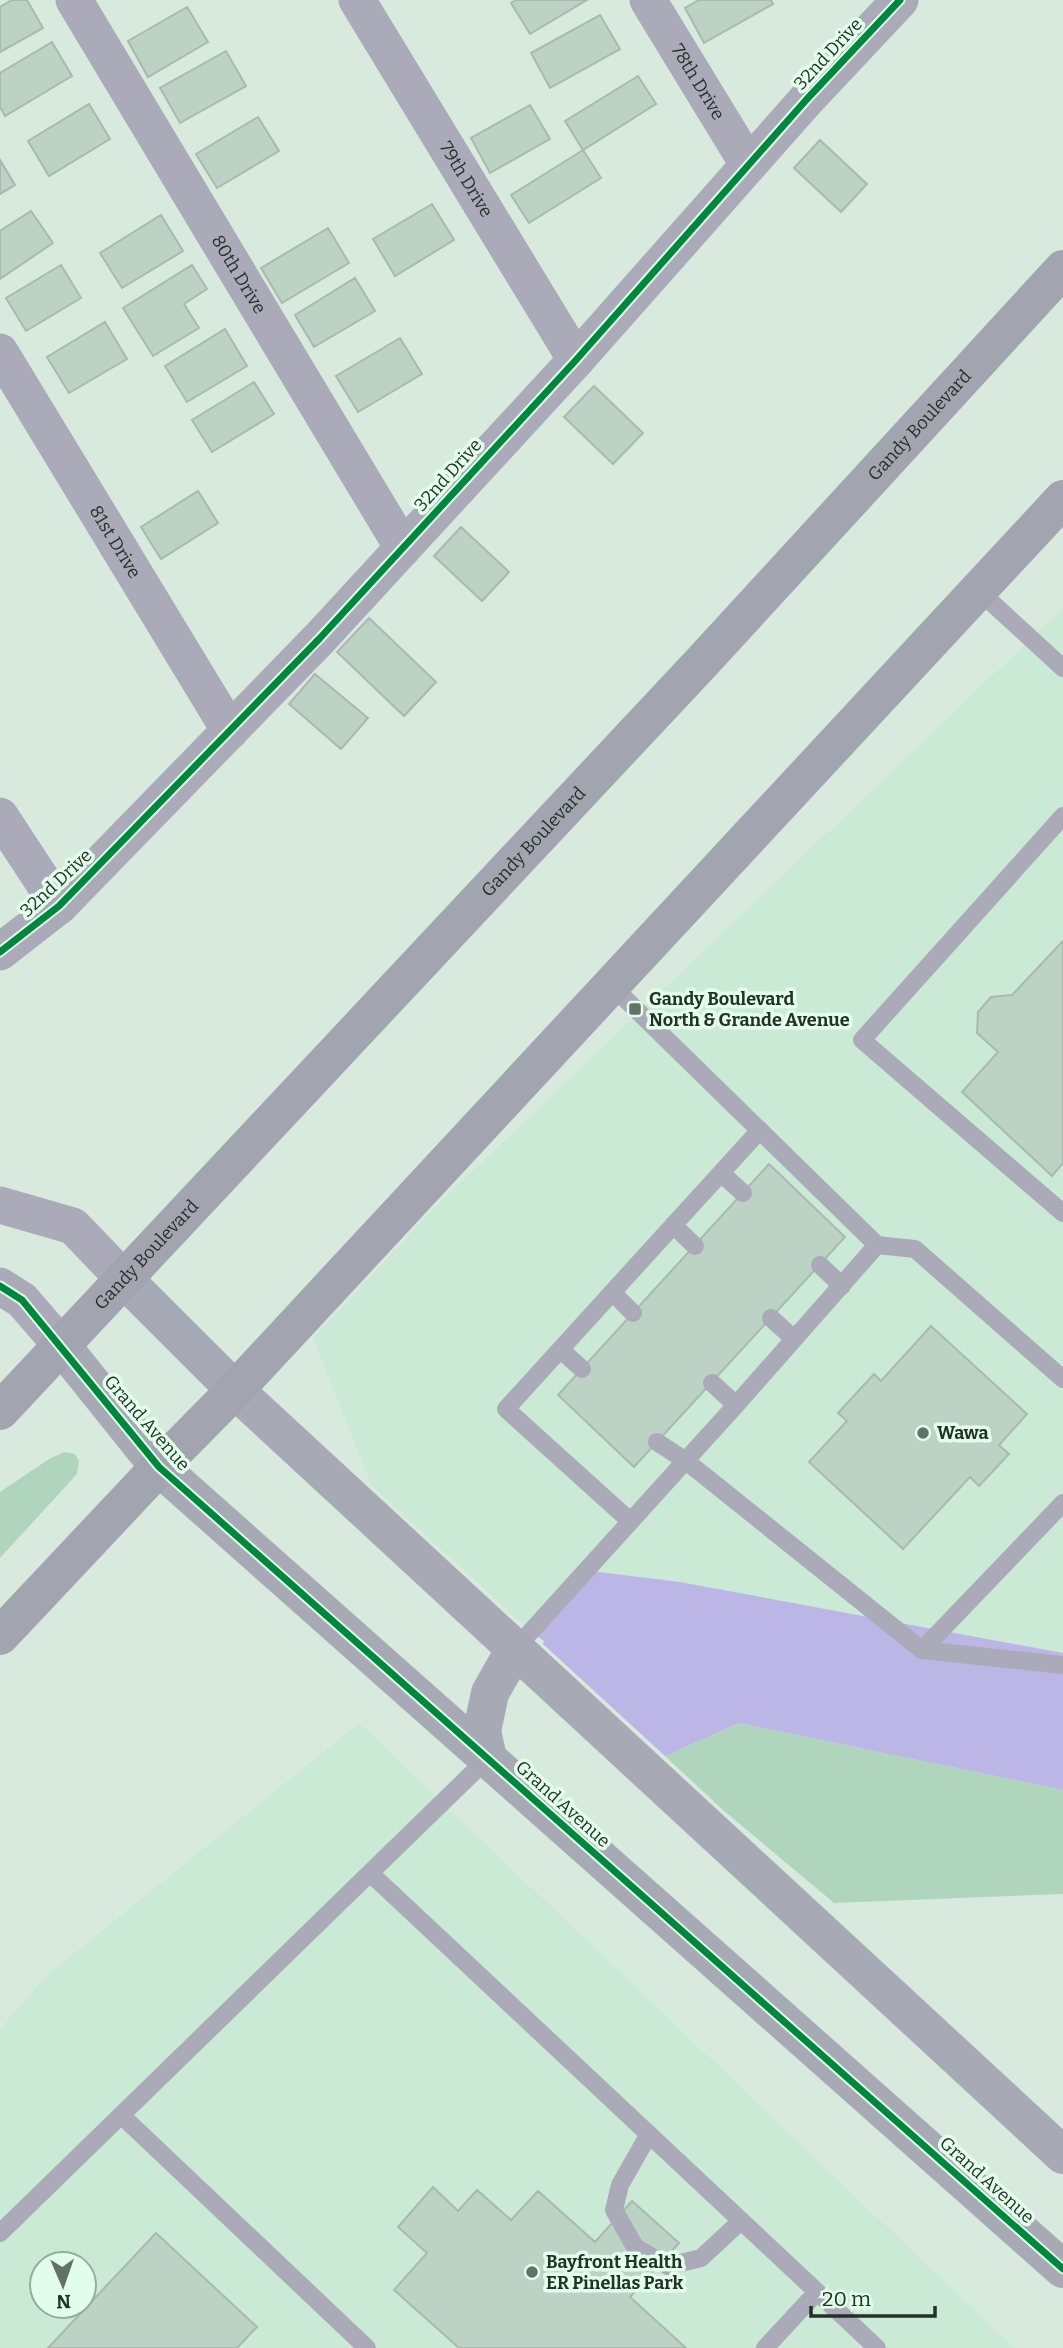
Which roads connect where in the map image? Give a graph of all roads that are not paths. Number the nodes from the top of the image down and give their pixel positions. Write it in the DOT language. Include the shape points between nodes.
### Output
graph roads {
  1 [pos="74,0"];
  2 [pos="356,0"];
  3 [pos="648,0"];
  4 [pos="900,0"];
  5 [pos="748,164"];
  6 [pos="1063,269"];
  7 [pos="0,352"];
  8 [pos="576,360"];
  9 [pos="1063,499"];
  10 [pos="403,548"];
  11 [pos="978,590"];
  12 [pos="1063,668"];
  13 [pos="230,731"];
  14 [pos="0,816"];
  15 [pos="1063,816"];
  16 [pos="59,906"];
  17 [pos="0,952"];
  18 [pos="611,985"];
  19 [pos="760,1130"];
  20 [pos="721,1173"];
  21 [pos="743,1192"];
  22 [pos="0,1205"];
  23 [pos="1063,1213"];
  24 [pos="673,1225"];
  25 [pos="877,1245"];
  26 [pos="695,1246"];
  27 [pos="820,1265"];
  28 [pos="123,1278"];
  29 [pos="0,1286"];
  30 [pos="842,1286"];
  31 [pos="612,1292"];
  32 [pos="633,1313"];
  33 [pos="771,1318"];
  34 [pos="794,1339"];
  35 [pos="61,1345"];
  36 [pos="561,1350"];
  37 [pos="582,1369"];
  38 [pos="1063,1379"];
  39 [pos="712,1383"];
  40 [pos="235,1390"];
  41 [pos="736,1405"];
  42 [pos="0,1411"];
  43 [pos="657,1442"];
  44 [pos="686,1461"];
  45 [pos="159,1466"];
  46 [pos="1063,1503"];
  47 [pos="630,1521"];
  48 [pos="0,1636"];
  49 [pos="515,1649"];
  50 [pos="922,1650"];
  51 [pos="1063,1665"];
  52 [pos="488,1758"];
  53 [pos="370,1873"];
  54 [pos="121,2115"];
  55 [pos="649,2134"];
  56 [pos="1063,2155"];
  57 [pos="741,2221"];
  58 [pos="0,2234"];
  59 [pos="1063,2269"];
  60 [pos="817,2292"];
  61 [pos="367,2348"];
  62 [pos="765,2348"];
  63 [pos="877,2348"];
  1 -- 10 [label="street, 80th Drive"];
  2 -- 8 [label="street, 79th Drive"];
  3 -- 5 [label="street, 78th Drive"];
  4 -- 5 [label="street, 32nd Drive"];
  5 -- 8 [label="street, 32nd Drive"];
  6 -- 28 [label="highway, Gandy Boulevard" via="703,661"];
  7 -- 13 [label="street, 81st Drive"];
  8 -- 10 [label="street, 32nd Drive"];
  9 -- 11 [label="highway"];
  10 -- 13 [label="street, 32nd Drive"];
  11 -- 12 [label="lane"];
  11 -- 18 [label="highway"];
  13 -- 16 [label="street, 32nd Drive"];
  14 -- 16 [label="street"];
  15 -- 23 [label="lane" via="862,1040"];
  16 -- 17 [label="street, 32nd Drive"];
  18 -- 19 [label="lane"];
  18 -- 40 [label="highway"];
  19 -- 20 [label="lane"];
  19 -- 25 [label="lane"];
  20 -- 21 [label="lane"];
  20 -- 24 [label="lane"];
  22 -- 28 [label="street" via="73,1226"];
  24 -- 26 [label="lane"];
  24 -- 31 [label="lane"];
  25 -- 30 [label="lane"];
  25 -- 38 [label="lane" via="915,1249"];
  27 -- 30 [label="lane"];
  28 -- 35 [label="highway, Gandy Boulevard"];
  28 -- 40 [label="street"];
  29 -- 35 [label="street" via="22,1300"];
  30 -- 34 [label="lane"];
  31 -- 32 [label="lane"];
  31 -- 36 [label="lane"];
  33 -- 34 [label="lane"];
  34 -- 41 [label="lane"];
  35 -- 42 [label="highway, Gandy Boulevard"];
  35 -- 45 [label="street, Grand Avenue"];
  36 -- 37 [label="lane"];
  36 -- 47 [label="lane" via="506,1409"];
  39 -- 41 [label="lane"];
  40 -- 45 [label="highway"];
  40 -- 49 [label="street"];
  41 -- 44 [label="lane"];
  43 -- 44 [label="lane"];
  44 -- 47 [label="lane"];
  44 -- 50 [label="lane"];
  45 -- 48 [label="highway"];
  45 -- 52 [label="street, Grand Avenue"];
  46 -- 50 [label="lane"];
  47 -- 49 [label="lane"];
  49 -- 52 [label="street" via="490,1693 482,1731"];
  49 -- 56 [label="street"];
  50 -- 51 [label="lane"];
  52 -- 53 [label="lane"];
  52 -- 59 [label="street, Grand Avenue"];
  53 -- 54 [label="lane"];
  53 -- 55 [label="lane"];
  54 -- 58 [label="lane"];
  54 -- 61 [label="lane"];
  55 -- 57 [label="lane"];
  55 -- 57 [label="lane" via="620,2185 614,2210 635,2247 668,2266 701,2258"];
  57 -- 60 [label="lane"];
  60 -- 62 [label="lane"];
  60 -- 63 [label="lane"];
}
